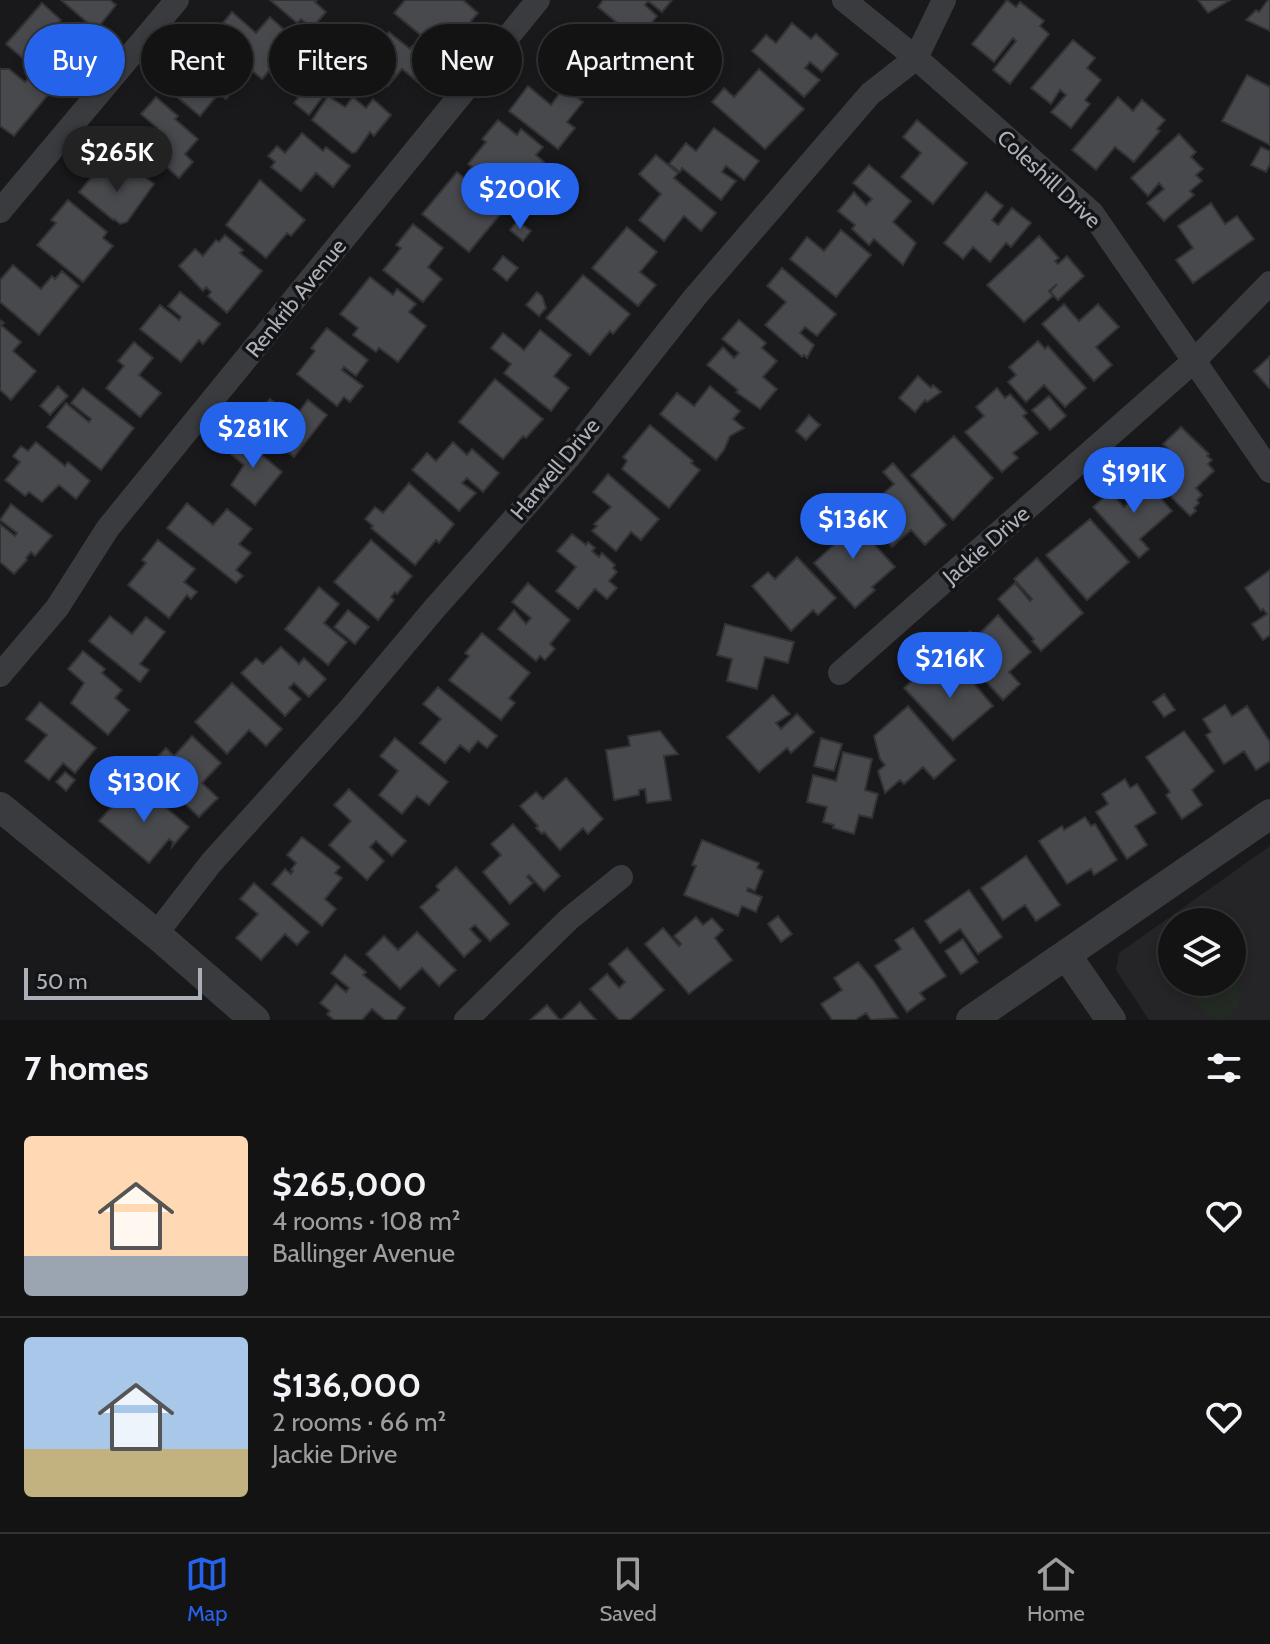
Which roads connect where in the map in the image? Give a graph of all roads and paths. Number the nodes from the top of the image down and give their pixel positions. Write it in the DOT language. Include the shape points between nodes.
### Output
graph roads {
  1 [pos="177,0"];
  2 [pos="538,0"];
  3 [pos="844,0"];
  4 [pos="944,0"];
  5 [pos="916,58"];
  6 [pos="0,211"];
  7 [pos="1270,283"];
  8 [pos="1195,360"];
  9 [pos="1270,471"];
  10 [pos="840,673"];
  11 [pos="0,675"];
  12 [pos="0,807"];
  13 [pos="1270,814"];
  14 [pos="621,877"];
  15 [pos="156,934"];
  16 [pos="1067,956"];
  17 [pos="255,1020"];
  18 [pos="466,1020"];
  19 [pos="971,1020"];
  20 [pos="1111,1020"];
  1 -- 6 [label="street"];
  2 -- 11 [label="street, Renkrib Avenue" via="108,528 57,608"];
  3 -- 5 [label="street, Coleshill Drive"];
  4 -- 5 [label="street, Harwell Drive"];
  5 -- 8 [label="street, Coleshill Drive" via="1092,213"];
  5 -- 15 [label="street, Harwell Drive" via="870,94 695,297 568,458 211,863"];
  7 -- 8 [label="street, Jackie Drive"];
  8 -- 9 [label="street, Coleshill Drive"];
  8 -- 10 [label="street, Jackie Drive"];
  12 -- 15 [label="street"];
  13 -- 16 [label="street"];
  14 -- 18 [label="street" via="569,919"];
  15 -- 17 [label="street"];
  16 -- 19 [label="street"];
  16 -- 20 [label="street"];
}
